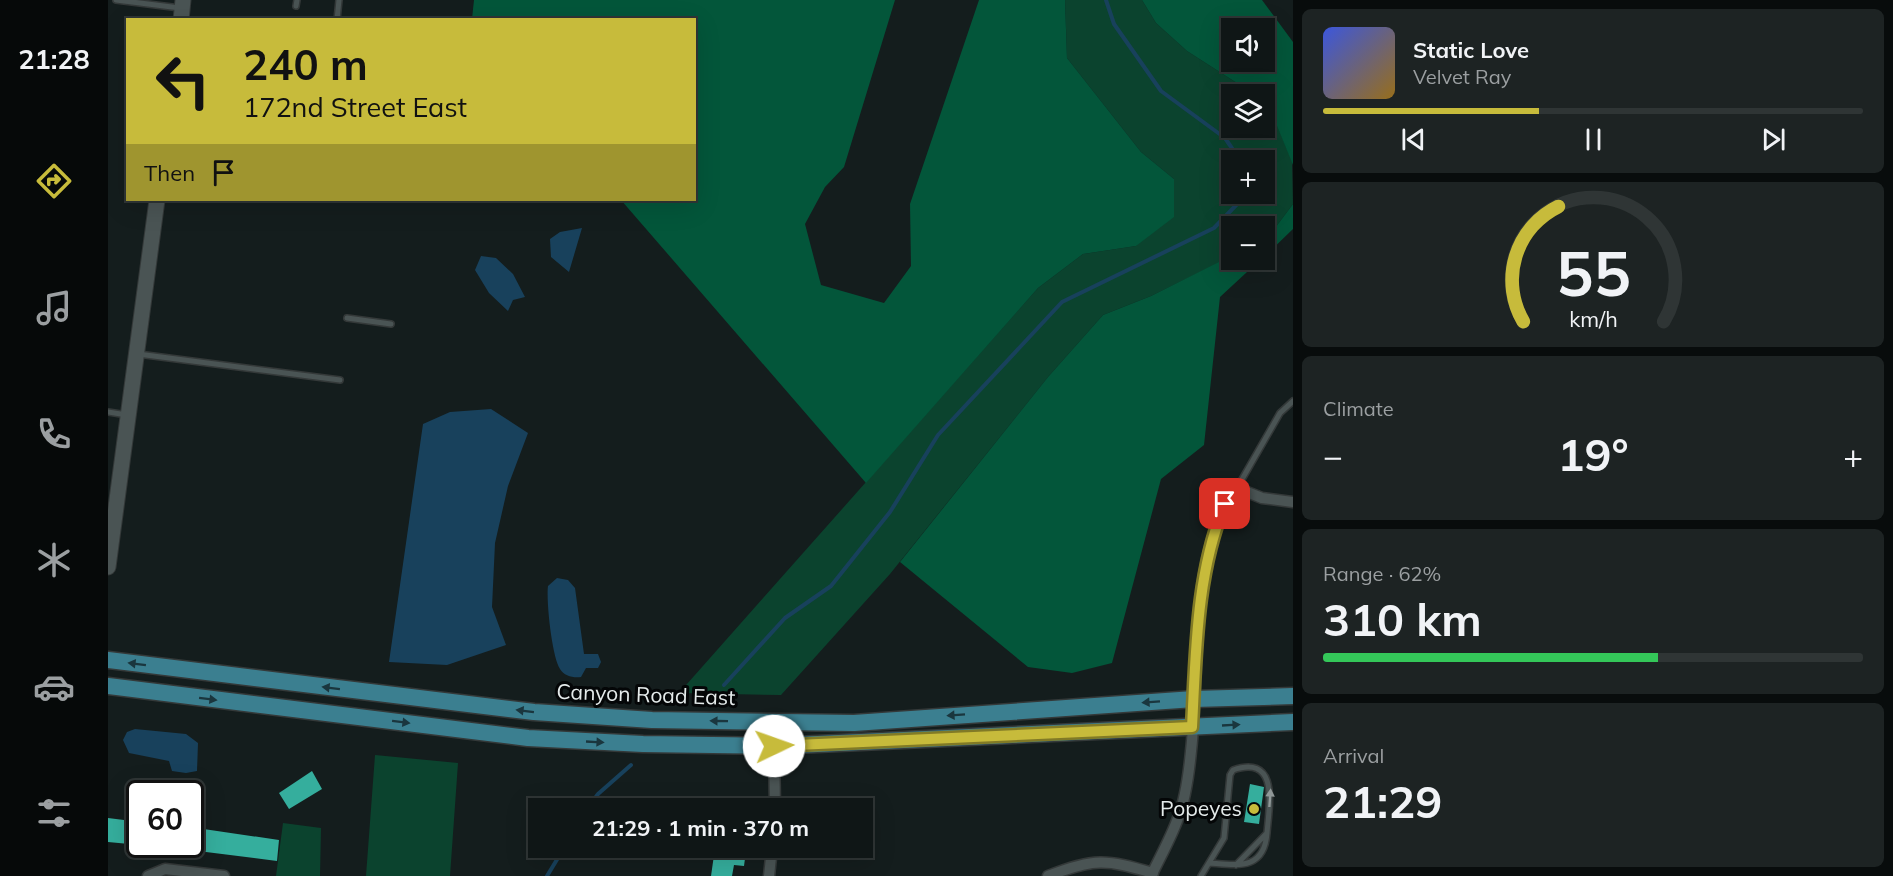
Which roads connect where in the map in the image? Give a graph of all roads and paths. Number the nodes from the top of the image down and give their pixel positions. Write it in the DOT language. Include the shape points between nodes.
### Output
graph roads {
  1 [pos="116,0"];
  2 [pos="339,0"];
  3 [pos="182,9"];
  4 [pos="337,18"];
  5 [pos="157,201"];
  6 [pos="347,318"];
  7 [pos="391,324"];
  8 [pos="136,354"];
  9 [pos="339,380"];
  10 [pos="1293,401"];
  11 [pos="108,412"];
  12 [pos="128,415"];
  13 [pos="1237,488"];
  14 [pos="1293,502"];
  15 [pos="112,510"];
  16 [pos="108,567"];
  17 [pos="108,660"];
  18 [pos="108,686"];
  19 [pos="1293,696"];
  20 [pos="1194,699"];
  21 [pos="1293,722"];
  22 [pos="854,723"];
  23 [pos="1192,727"];
  24 [pos="774,746"];
  25 [pos="775,798"];
  26 [pos="1267,833"];
  27 [pos="771,858"];
  28 [pos="1209,863"];
  29 [pos="1236,865"];
  30 [pos="148,875"];
  31 [pos="1155,875"];
  32 [pos="224,876"];
  33 [pos="770,876"];
  34 [pos="1048,876"];
  35 [pos="1201,876"];
  1 -- 3 [label="lane"];
  2 -- 4 [label="lane"];
  5 -- 8 [label="street"];
  6 -- 7 [label="lane"];
  8 -- 9 [label="lane"];
  8 -- 12 [label="street"];
  10 -- 13 [label="lane" via="1280,413"];
  11 -- 12 [label="lane"];
  12 -- 15 [label="street"];
  13 -- 14 [label="street" via="1262,498"];
  13 -- 20 [label="street" via="1225,504 1215,530 1203,586"];
  15 -- 16 [label="street"];
  22 -- 17 [label="main road, Canyon Road East, one-way" via="652,720 534,712"];
  18 -- 24 [label="main road, one-way" via="528,738"];
  19 -- 20 [label="main road, Canyon Road East"];
  20 -- 22 [label="main road, Canyon Road East, one-way"];
  20 -- 23 [label="street"];
  23 -- 21 [label="main road, one-way"];
  22 -- 24 [label="main road" via="784,734"];
  23 -- 24 [label="main road"];
  23 -- 31 [label="street" via="1179,816"];
  24 -- 25 [label="street"];
  26 -- 28 [label="lane, one-way" via="1271,790 1268,780 1257,770 1233,770 1224,838"];
  26 -- 29 [label="lane"];
  26 -- 29 [label="lane" via="1259,856 1246,865"];
  27 -- 33 [label="street"];
  28 -- 29 [label="lane"];
  28 -- 35 [label="lane"];
  30 -- 32 [label="street" via="165,869"];
  31 -- 34 [label="street" via="1117,862 1096,861"];
}
